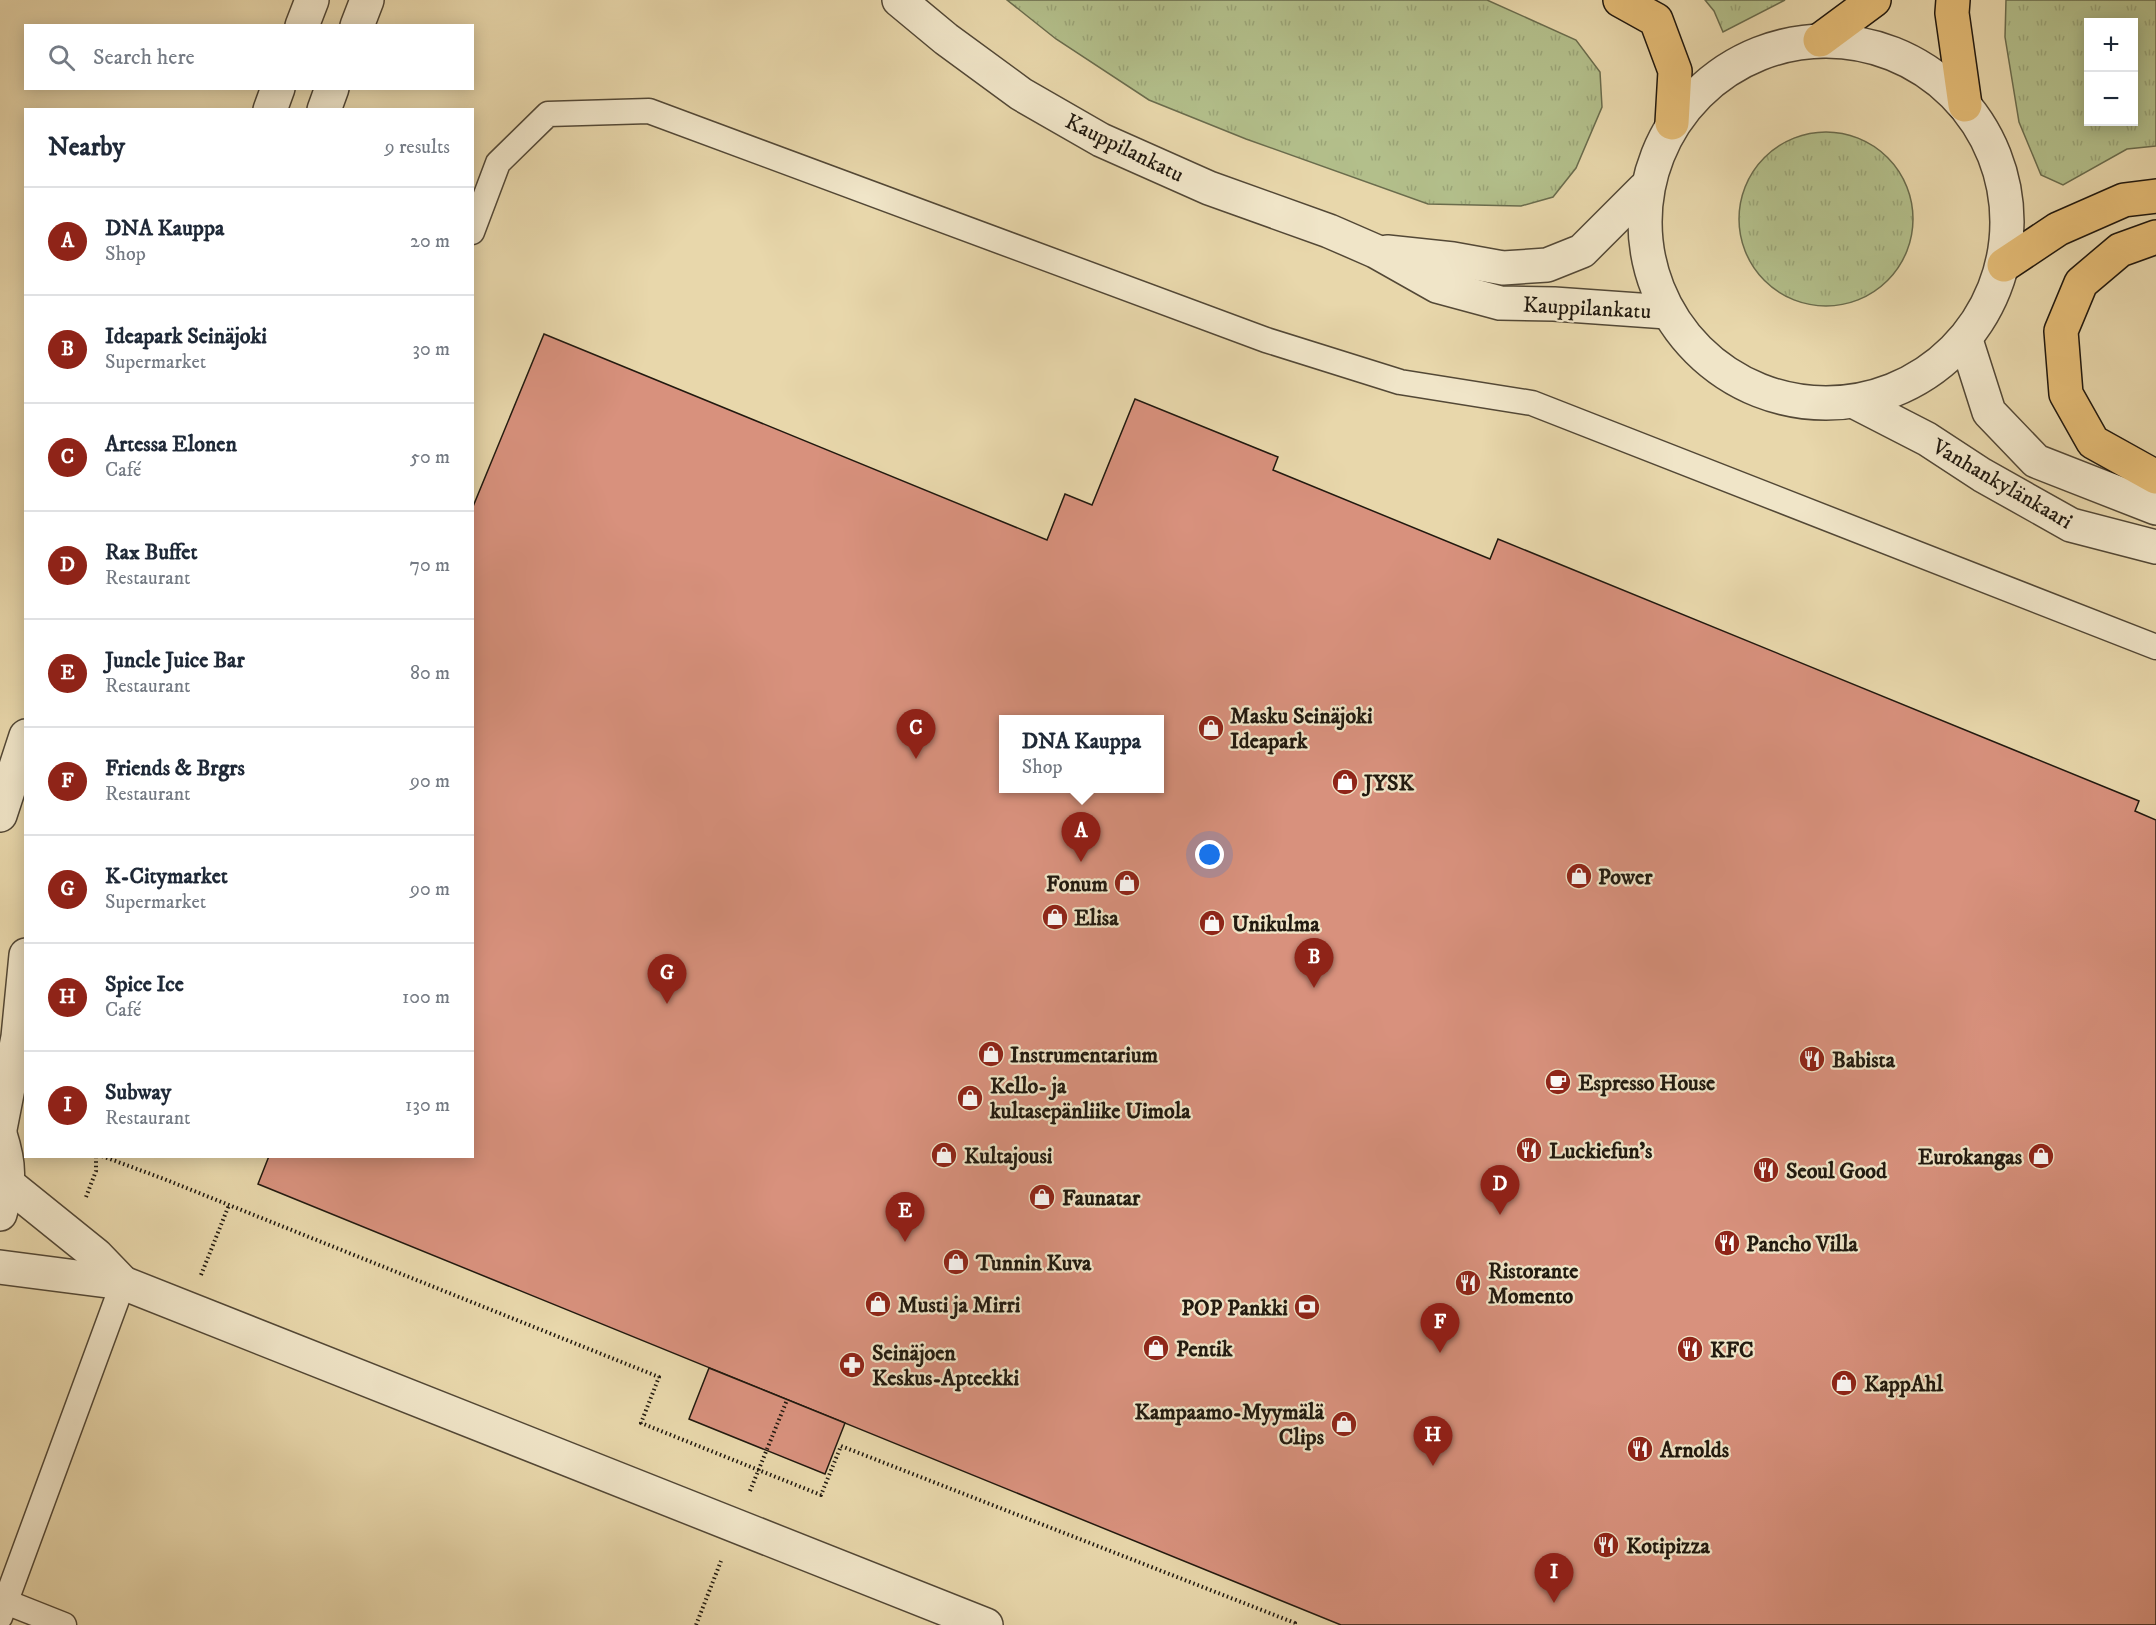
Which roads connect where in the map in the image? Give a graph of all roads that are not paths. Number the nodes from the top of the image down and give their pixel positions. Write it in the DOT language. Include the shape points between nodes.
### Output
graph roads {
  1 [pos="312,0"];
  2 [pos="367,0"];
  3 [pos="899,0"];
  4 [pos="1620,0"];
  5 [pos="1874,0"];
  6 [pos="1953,7"];
  7 [pos="303,24"];
  8 [pos="358,24"];
  9 [pos="1820,40"];
  10 [pos="277,90"];
  11 [pos="331,90"];
  12 [pos="1965,105"];
  13 [pos="271,108"];
  14 [pos="325,108"];
  15 [pos="1672,123"];
  16 [pos="1644,189"];
  17 [pos="2156,196"];
  18 [pos="474,227"];
  19 [pos="2156,237"];
  20 [pos="1375,251"];
  21 [pos="2004,265"];
  22 [pos="1666,312"];
  23 [pos="1966,340"];
  24 [pos="1857,403"];
  25 [pos="2156,477"];
  26 [pos="2156,508"];
  27 [pos="2156,547"];
  28 [pos="2156,647"];
  29 [pos="24,742"];
  30 [pos="0,815"];
  31 [pos="24,976"];
  32 [pos="0,1129"];
  33 [pos="0,1134"];
  34 [pos="4,1199"];
  35 [pos="0,1268"];
  36 [pos="123,1283"];
  37 [pos="3,1609"];
  38 [pos="64,1625"];
  39 [pos="986,1625"];
  1 -- 7 [label="street"];
  2 -- 8 [label="street"];
  3 -- 20 [label="street, Kauppilankatu" via="1021,94 1101,140 1209,188"];
  4 -- 15 [label="main road" via="1656,20 1675,71"];
  5 -- 9 [label="main road"];
  6 -- 12 [label="main road"];
  9 -- 12 [label="street" via="1874,46 1924,68"];
  9 -- 15 [label="street" via="1736,63"];
  10 -- 13 [label="street"];
  11 -- 14 [label="street"];
  12 -- 21 [label="street" via="1989,140 2003,180 2009,222"];
  15 -- 16 [label="street"];
  16 -- 20 [label="street, Kauppilankatu" via="1582,251 1547,265 1503,268"];
  16 -- 22 [label="street" via="1647,258"];
  17 -- 21 [label="main road" via="2124,200 2058,229"];
  18 -- 28 [label="lane" via="498,163 548,114 649,111 1266,340 1400,382 1532,403"];
  19 -- 25 [label="main road" via="2120,250 2081,283 2061,331 2066,394 2093,442"];
  20 -- 22 [label="street, Kauppilankatu" via="1437,286 1500,303"];
  21 -- 23 [label="street"];
  22 -- 24 [label="street" via="1715,368 1773,396 1782,400"];
  23 -- 24 [label="street" via="1917,381"];
  23 -- 26 [label="street, Vanhankylänkaari" via="1989,412 2036,461"];
  24 -- 27 [label="street, Vanhankylänkaari" via="1927,439 2071,525"];
  29 -- 30 [label="street"];
  31 -- 32 [label="street" via="18,1037"];
  33 -- 34 [label="street" via="7,1158"];
  34 -- 36 [label="street" via="96,1255"];
  35 -- 36 [label="street"];
  36 -- 37 [label="lane"];
  36 -- 39 [label="street"];
  37 -- 38 [label="lane"];
}
